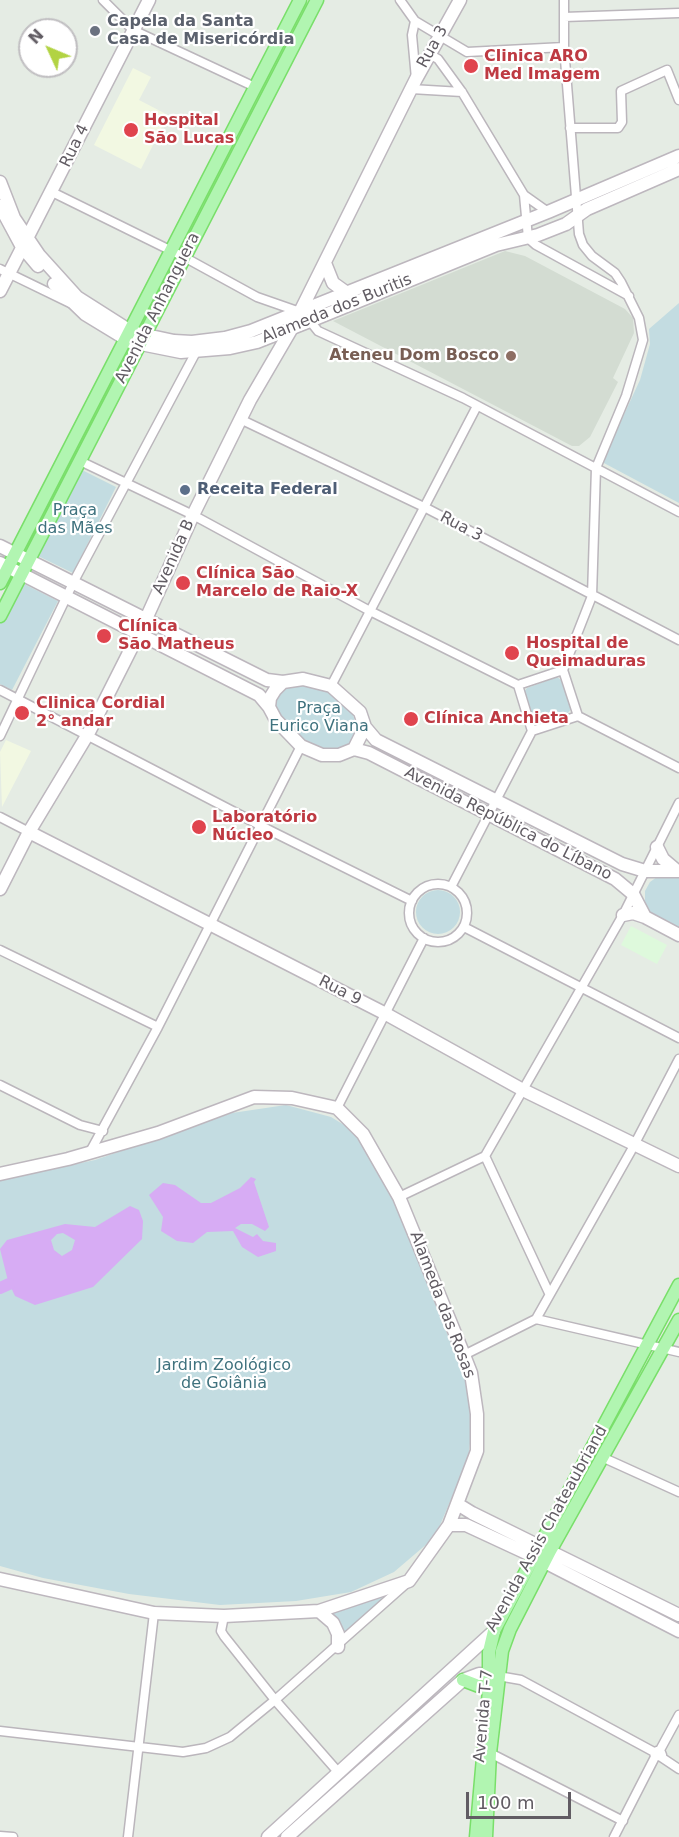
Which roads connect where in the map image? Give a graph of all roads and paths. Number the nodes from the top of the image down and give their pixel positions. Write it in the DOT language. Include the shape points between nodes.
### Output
graph roads {
  1 [pos="103,0"];
  2 [pos="149,0"];
  3 [pos="300,0"];
  4 [pos="317,0"];
  5 [pos="400,0"];
  6 [pos="459,0"];
  7 [pos="564,0"];
  8 [pos="679,13"];
  9 [pos="564,18"];
  10 [pos="415,21"];
  11 [pos="133,30"];
  12 [pos="439,37"];
  13 [pos="564,47"];
  14 [pos="429,54"];
  15 [pos="414,84"];
  16 [pos="255,87"];
  17 [pos="462,92"];
  18 [pos="679,100"];
  19 [pos="570,128"];
  20 [pos="679,156"];
  21 [pos="679,169"];
  22 [pos="0,182"];
  23 [pos="52,192"];
  24 [pos="524,195"];
  25 [pos="576,199"];
  26 [pos="0,206"];
  27 [pos="548,212"];
  28 [pos="576,218"];
  29 [pos="526,221"];
  30 [pos="528,238"];
  31 [pos="25,242"];
  32 [pos="171,251"];
  33 [pos="184,257"];
  34 [pos="325,263"];
  35 [pos="5,271"];
  36 [pos="615,273"];
  37 [pos="608,285"];
  38 [pos="0,291"];
  39 [pos="347,293"];
  40 [pos="629,296"];
  41 [pos="73,305"];
  42 [pos="313,307"];
  43 [pos="296,320"];
  44 [pos="310,321"];
  45 [pos="128,335"];
  46 [pos="142,340"];
  47 [pos="196,352"];
  48 [pos="477,406"];
  49 [pos="240,419"];
  50 [pos="80,461"];
  51 [pos="596,468"];
  52 [pos="126,483"];
  53 [pos="426,508"];
  54 [pos="679,512"];
  55 [pos="193,515"];
  56 [pos="0,546"];
  57 [pos="15,553"];
  58 [pos="29,560"];
  59 [pos="4,565"];
  60 [pos="22,574"];
  61 [pos="74,581"];
  62 [pos="0,583"];
  63 [pos="592,596"];
  64 [pos="68,597"];
  65 [pos="370,611"];
  66 [pos="0,616"];
  67 [pos="146,619"];
  68 [pos="138,635"];
  69 [pos="679,640"];
  70 [pos="563,670"];
  71 [pos="283,682"];
  72 [pos="518,685"];
  73 [pos="331,686"];
  74 [pos="0,690"];
  75 [pos="18,699"];
  76 [pos="269,707"];
  77 [pos="578,716"];
  78 [pos="365,727"];
  79 [pos="532,731"];
  80 [pos="88,734"];
  81 [pos="0,736"];
  82 [pos="301,746"];
  83 [pos="354,749"];
  84 [pos="429,765"];
  85 [pos="679,768"];
  86 [pos="422,780"];
  87 [pos="496,800"];
  88 [pos="679,803"];
  89 [pos="489,815"];
  90 [pos="0,817"];
  91 [pos="261,826"];
  92 [pos="29,832"];
  93 [pos="657,847"];
  94 [pos="645,871"];
  95 [pos="677,871"];
  96 [pos="451,887"];
  97 [pos="0,889"];
  98 [pos="633,894"];
  99 [pos="412,901"];
  100 [pos="622,915"];
  101 [pos="645,917"];
  102 [pos="211,924"];
  103 [pos="464,927"];
  104 [pos="679,935"];
  105 [pos="424,938"];
  106 [pos="0,950"];
  107 [pos="580,987"];
  108 [pos="386,1014"];
  109 [pos="158,1027"];
  110 [pos="679,1038"];
  111 [pos="679,1059"];
  112 [pos="0,1085"];
  113 [pos="523,1090"];
  114 [pos="337,1108"];
  115 [pos="103,1131"];
  116 [pos="635,1143"];
  117 [pos="90,1152"];
  118 [pos="485,1156"];
  119 [pos="679,1166"];
  120 [pos="0,1174"];
  121 [pos="399,1197"];
  122 [pos="679,1285"];
  123 [pos="549,1293"];
  124 [pos="536,1319"];
  125 [pos="679,1320"];
  126 [pos="648,1345"];
  127 [pos="664,1349"];
  128 [pos="679,1352"];
  129 [pos="464,1355"];
  130 [pos="604,1458"];
  131 [pos="679,1492"];
  132 [pos="459,1505"];
  133 [pos="469,1519"];
  134 [pos="449,1525"];
  135 [pos="542,1554"];
  136 [pos="0,1579"];
  137 [pos="409,1581"];
  138 [pos="319,1611"];
  139 [pos="154,1613"];
  140 [pos="679,1615"];
  141 [pos="224,1616"];
  142 [pos="494,1631"];
  143 [pos="679,1631"];
  144 [pos="338,1647"];
  145 [pos="493,1675"];
  146 [pos="463,1680"];
  147 [pos="489,1690"];
  148 [pos="274,1700"];
  149 [pos="679,1715"];
  150 [pos="0,1731"];
  151 [pos="137,1747"];
  152 [pos="490,1754"];
  153 [pos="659,1756"];
  154 [pos="679,1769"];
  155 [pos="339,1773"];
  156 [pos="623,1821"];
  157 [pos="291,1835"];
  158 [pos="0,1836"];
  159 [pos="13,1837"];
  160 [pos="128,1837"];
  161 [pos="268,1837"];
  162 [pos="476,1837"];
  163 [pos="486,1837"];
  164 [pos="614,1837"];
  1 -- 11 [label="street"];
  2 -- 11 [label="main road, Rua 4"];
  3 -- 16 [label="main road, Avenida Anhanguera"];
  4 -- 33 [label="main road, Avenida Anhanguera"];
  5 -- 10 [label="street"];
  6 -- 12 [label="main road, Rua 3"];
  7 -- 9 [label="street"];
  8 -- 9 [label="street"];
  9 -- 13 [label="street"];
  10 -- 12 [label="street"];
  10 -- 15 [label="street"];
  11 -- 16 [label="street"];
  11 -- 23 [label="main road, Rua 4"];
  12 -- 13 [label="street" via="467,52"];
  12 -- 14 [label="main road, Rua 3"];
  13 -- 19 [label="street"];
  14 -- 15 [label="main road, Rua 3"];
  14 -- 17 [label="street" via="438,59"];
  15 -- 17 [label="street"];
  15 -- 34 [label="main road, Rua 3"];
  16 -- 32 [label="main road, Avenida Anhanguera"];
  17 -- 24 [label="street"];
  18 -- 19 [label="street" via="668,70 621,91 622,122 618,128"];
  19 -- 25 [label="street"];
  20 -- 25 [label="main road, Alameda dos Buritis"];
  21 -- 28 [label="main road, Alameda dos Buritis" via="587,209"];
  22 -- 31 [label="main road"];
  23 -- 31 [label="main road, Rua 4"];
  23 -- 32 [label="street"];
  24 -- 27 [label="street"];
  24 -- 29 [label="street"];
  25 -- 27 [label="main road, Alameda dos Buritis"];
  25 -- 28 [label="street"];
  26 -- 31 [label="main road"];
  27 -- 29 [label="main road, Alameda dos Buritis"];
  28 -- 30 [label="main road, Alameda dos Buritis"];
  28 -- 36 [label="street" via="583,245"];
  29 -- 30 [label="street"];
  29 -- 39 [label="main road, Alameda dos Buritis"];
  30 -- 37 [label="street"];
  30 -- 44 [label="main road, Alameda dos Buritis" via="481,251"];
  31 -- 35 [label="main road, Rua 4"];
  31 -- 41 [label="main road"];
  31 -- 45 [label="main road" via="77,297"];
  32 -- 33 [label="street"];
  32 -- 45 [label="main road, Avenida Anhanguera"];
  33 -- 43 [label="street"];
  33 -- 46 [label="main road, Avenida Anhanguera"];
  34 -- 39 [label="main road" via="333,283"];
  34 -- 43 [label="main road, Rua 3"];
  35 -- 38 [label="main road, Rua 4"];
  35 -- 41 [label="street"];
  36 -- 37 [label="street"];
  36 -- 40 [label="street"];
  37 -- 40 [label="street"];
  39 -- 42 [label="main road, Alameda dos Buritis"];
  40 -- 51 [label="street" via="643,340 626,396"];
  41 -- 45 [label="main road"];
  42 -- 43 [label="main road, Alameda dos Buritis"];
  42 -- 44 [label="street"];
  43 -- 44 [label="main road, Alameda dos Buritis"];
  43 -- 46 [label="main road, Alameda dos Buritis" via="225,339"];
  43 -- 47 [label="main road, Alameda dos Buritis" via="248,344"];
  43 -- 49 [label="main road, Avenida B"];
  44 -- 48 [label="street" via="318,331"];
  45 -- 46 [label="main road"];
  45 -- 57 [label="main road, Avenida Anhanguera"];
  46 -- 47 [label="main road, Alameda dos Buritis" via="167,351"];
  46 -- 50 [label="main road, Avenida Anhanguera"];
  47 -- 52 [label="street"];
  48 -- 51 [label="street"];
  48 -- 53 [label="street"];
  49 -- 53 [label="street, Rua 3"];
  49 -- 55 [label="main road, Avenida B"];
  50 -- 52 [label="street"];
  50 -- 58 [label="main road, Avenida Anhanguera"];
  51 -- 54 [label="street"];
  51 -- 63 [label="street"];
  52 -- 55 [label="street"];
  52 -- 61 [label="street"];
  53 -- 63 [label="street, Rua 3"];
  53 -- 65 [label="street"];
  55 -- 65 [label="street"];
  55 -- 67 [label="main road, Avenida B"];
  56 -- 57 [label="main road"];
  57 -- 58 [label="main road"];
  57 -- 59 [label="main road, Avenida Anhanguera"];
  58 -- 60 [label="main road, Avenida Anhanguera"];
  58 -- 61 [label="main road"];
  59 -- 60 [label="main road"];
  59 -- 62 [label="main road, Avenida Anhanguera"];
  60 -- 64 [label="main road"];
  60 -- 66 [label="main road, Avenida Anhanguera"];
  61 -- 64 [label="street"];
  61 -- 67 [label="main road"];
  63 -- 69 [label="street, Rua 3"];
  63 -- 70 [label="street"];
  64 -- 68 [label="main road"];
  64 -- 75 [label="street"];
  65 -- 72 [label="street"];
  65 -- 73 [label="street"];
  67 -- 68 [label="main road, Avenida B"];
  67 -- 71 [label="main road" via="267,680"];
  68 -- 76 [label="main road" via="259,695"];
  68 -- 80 [label="main road, Avenida B"];
  70 -- 72 [label="street"];
  70 -- 77 [label="street"];
  71 -- 73 [label="main road" via="303,679"];
  71 -- 76 [label="main road" via="270,698"];
  72 -- 79 [label="street"];
  73 -- 78 [label="main road" via="360,712"];
  74 -- 75 [label="street"];
  75 -- 80 [label="street"];
  75 -- 81 [label="street"];
  76 -- 82 [label="main road"];
  77 -- 79 [label="street"];
  77 -- 85 [label="street"];
  78 -- 83 [label="main road"];
  78 -- 84 [label="main road, Avenida República do Líbano" via="376,740"];
  79 -- 87 [label="street"];
  80 -- 91 [label="street"];
  80 -- 92 [label="main road, Avenida B"];
  82 -- 83 [label="main road" via="331,756"];
  82 -- 91 [label="street"];
  83 -- 86 [label="main road, Avenida República do Líbano"];
  84 -- 86 [label="main road"];
  84 -- 87 [label="main road, Avenida República do Líbano"];
  86 -- 89 [label="main road, Avenida República do Líbano"];
  87 -- 89 [label="street"];
  87 -- 94 [label="main road, Avenida República do Líbano" via="622,864"];
  88 -- 93 [label="street"];
  89 -- 96 [label="street"];
  89 -- 98 [label="main road, Avenida República do Líbano" via="615,879"];
  90 -- 92 [label="street, Rua 9"];
  91 -- 99 [label="street"];
  91 -- 102 [label="street"];
  92 -- 97 [label="main road, Avenida B"];
  92 -- 102 [label="main road, Rua 9"];
  93 -- 94 [label="street"];
  93 -- 95 [label="main road" via="663,859"];
  94 -- 95 [label="main road, Avenida República do Líbano"];
  94 -- 98 [label="street"];
  96 -- 99 [label="street" via="433,885"];
  96 -- 103 [label="street" via="467,909"];
  98 -- 100 [label="street"];
  98 -- 101 [label="main road, Avenida República do Líbano"];
  99 -- 105 [label="street" via="412,926"];
  100 -- 101 [label="main road"];
  100 -- 107 [label="street"];
  101 -- 104 [label="main road"];
  102 -- 108 [label="main road, Rua 9"];
  102 -- 109 [label="street"];
  103 -- 105 [label="street" via="451,939 433,942"];
  103 -- 107 [label="street"];
  105 -- 108 [label="street"];
  106 -- 109 [label="street"];
  107 -- 110 [label="street"];
  107 -- 113 [label="street"];
  108 -- 113 [label="main road, Rua 9"];
  108 -- 114 [label="street"];
  109 -- 115 [label="street"];
  111 -- 116 [label="street"];
  112 -- 115 [label="street" via="80,1125"];
  113 -- 116 [label="main road, Rua 9"];
  113 -- 118 [label="street"];
  114 -- 117 [label="main road" via="292,1098 254,1097 158,1133"];
  114 -- 121 [label="main road, Alameda das Rosas" via="363,1134"];
  115 -- 117 [label="street"];
  116 -- 119 [label="main road, Rua 9"];
  116 -- 123 [label="street"];
  117 -- 120 [label="main road"];
  118 -- 121 [label="street"];
  118 -- 123 [label="street"];
  121 -- 129 [label="main road, Alameda das Rosas"];
  122 -- 126 [label="main road, Avenida Assis Chateaubriand"];
  123 -- 124 [label="street"];
  124 -- 126 [label="street"];
  124 -- 129 [label="street"];
  125 -- 127 [label="main road, Avenida Assis Chateaubriand"];
  126 -- 127 [label="street"];
  126 -- 135 [label="main road, Avenida Assis Chateaubriand"];
  127 -- 128 [label="street"];
  127 -- 130 [label="main road, Avenida Assis Chateaubriand"];
  129 -- 132 [label="main road, Alameda das Rosas" via="477,1414 477,1451"];
  130 -- 131 [label="street"];
  130 -- 135 [label="main road, Avenida Assis Chateaubriand"];
  132 -- 133 [label="main road"];
  132 -- 134 [label="main road, Alameda das Rosas"];
  133 -- 134 [label="main road"];
  133 -- 135 [label="main road"];
  134 -- 137 [label="main road, Alameda das Rosas"];
  135 -- 140 [label="main road"];
  135 -- 142 [label="main road, Avenida Assis Chateaubriand"];
  135 -- 143 [label="main road"];
  135 -- 145 [label="main road, Avenida Assis Chateaubriand"];
  136 -- 139 [label="main road"];
  137 -- 138 [label="main road"];
  137 -- 144 [label="street"];
  138 -- 141 [label="main road"];
  138 -- 144 [label="main road" via="333,1623"];
  139 -- 141 [label="main road"];
  139 -- 151 [label="street"];
  141 -- 148 [label="street" via="221,1631"];
  142 -- 145 [label="main road, Avenida T-7" via="489,1652"];
  142 -- 155 [label="main road, Avenida Assis Chateaubriand"];
  144 -- 148 [label="street"];
  145 -- 146 [label="main road" via="479,1674"];
  145 -- 147 [label="main road, Avenida T-7"];
  145 -- 152 [label="main road, Avenida T-7"];
  145 -- 153 [label="street" via="521,1680"];
  146 -- 147 [label="main road"];
  146 -- 157 [label="main road"];
  147 -- 162 [label="main road, Avenida T-7"];
  148 -- 151 [label="street" via="230,1737 206,1748 183,1752"];
  148 -- 155 [label="street"];
  149 -- 153 [label="street"];
  150 -- 151 [label="street"];
  151 -- 160 [label="street"];
  152 -- 156 [label="street"];
  152 -- 163 [label="main road, Avenida T-7"];
  153 -- 154 [label="street"];
  153 -- 156 [label="street"];
  155 -- 161 [label="main road, Avenida Assis Chateaubriand"];
  156 -- 164 [label="street"];
  158 -- 159 [label="street"];
}
